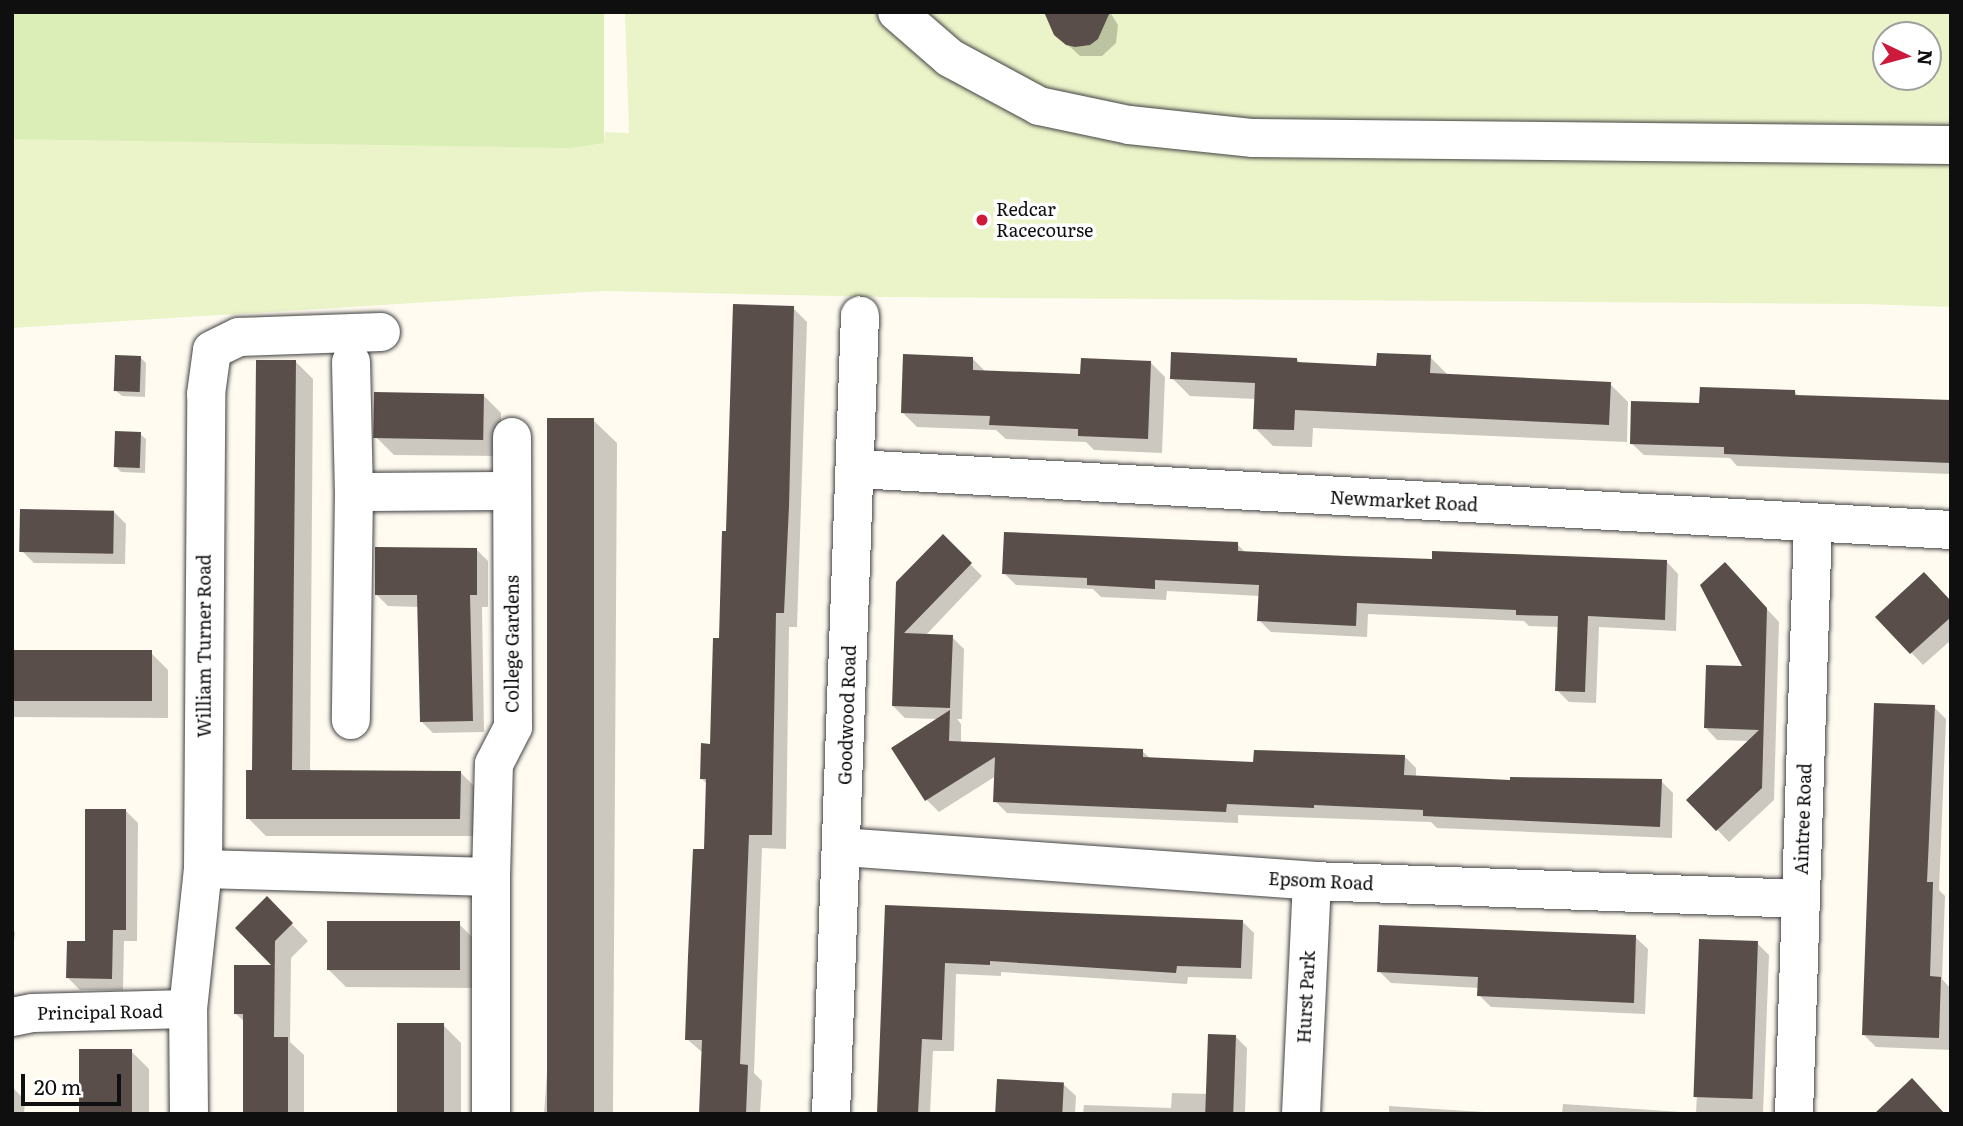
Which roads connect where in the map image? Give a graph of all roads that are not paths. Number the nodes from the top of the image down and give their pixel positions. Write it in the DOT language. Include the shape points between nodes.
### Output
graph roads {
  1 [pos="897,12"];
  2 [pos="1951,145"];
  3 [pos="860,316"];
  4 [pos="382,332"];
  5 [pos="351,362"];
  6 [pos="512,437"];
  7 [pos="857,469"];
  8 [pos="512,491"];
  9 [pos="354,492"];
  10 [pos="1813,524"];
  11 [pos="1951,530"];
  12 [pos="351,720"];
  13 [pos="842,847"];
  14 [pos="203,869"];
  15 [pos="491,877"];
  16 [pos="1311,881"];
  17 [pos="1801,899"];
  18 [pos="188,1009"];
  19 [pos="12,1017"];
  20 [pos="189,1114"];
  21 [pos="491,1114"];
  22 [pos="831,1114"];
  23 [pos="1301,1114"];
  24 [pos="1794,1114"];
  1 -- 2 [label="street" via="950,58 1039,106 1129,125 1253,138"];
  3 -- 7 [label="street, Goodwood Road"];
  4 -- 14 [label="street, William Turner Road" via="239,337 212,349 206,394"];
  5 -- 9 [label="street"];
  6 -- 8 [label="street, College Gardens"];
  7 -- 10 [label="street, Newmarket Road"];
  7 -- 13 [label="street, Goodwood Road"];
  8 -- 9 [label="street"];
  8 -- 15 [label="street, College Gardens" via="513,727 494,764"];
  9 -- 12 [label="street"];
  10 -- 11 [label="street, Newmarket Road"];
  10 -- 17 [label="street, Aintree Road"];
  13 -- 16 [label="street, Epsom Road"];
  13 -- 22 [label="street, Goodwood Road"];
  14 -- 15 [label="street"];
  14 -- 18 [label="street, William Turner Road"];
  15 -- 21 [label="street, College Gardens"];
  16 -- 17 [label="street, Epsom Road"];
  16 -- 23 [label="street, Hurst Park"];
  17 -- 24 [label="street, Aintree Road"];
  18 -- 19 [label="street, Principal Road"];
  18 -- 20 [label="street, William Turner Road"];
}
